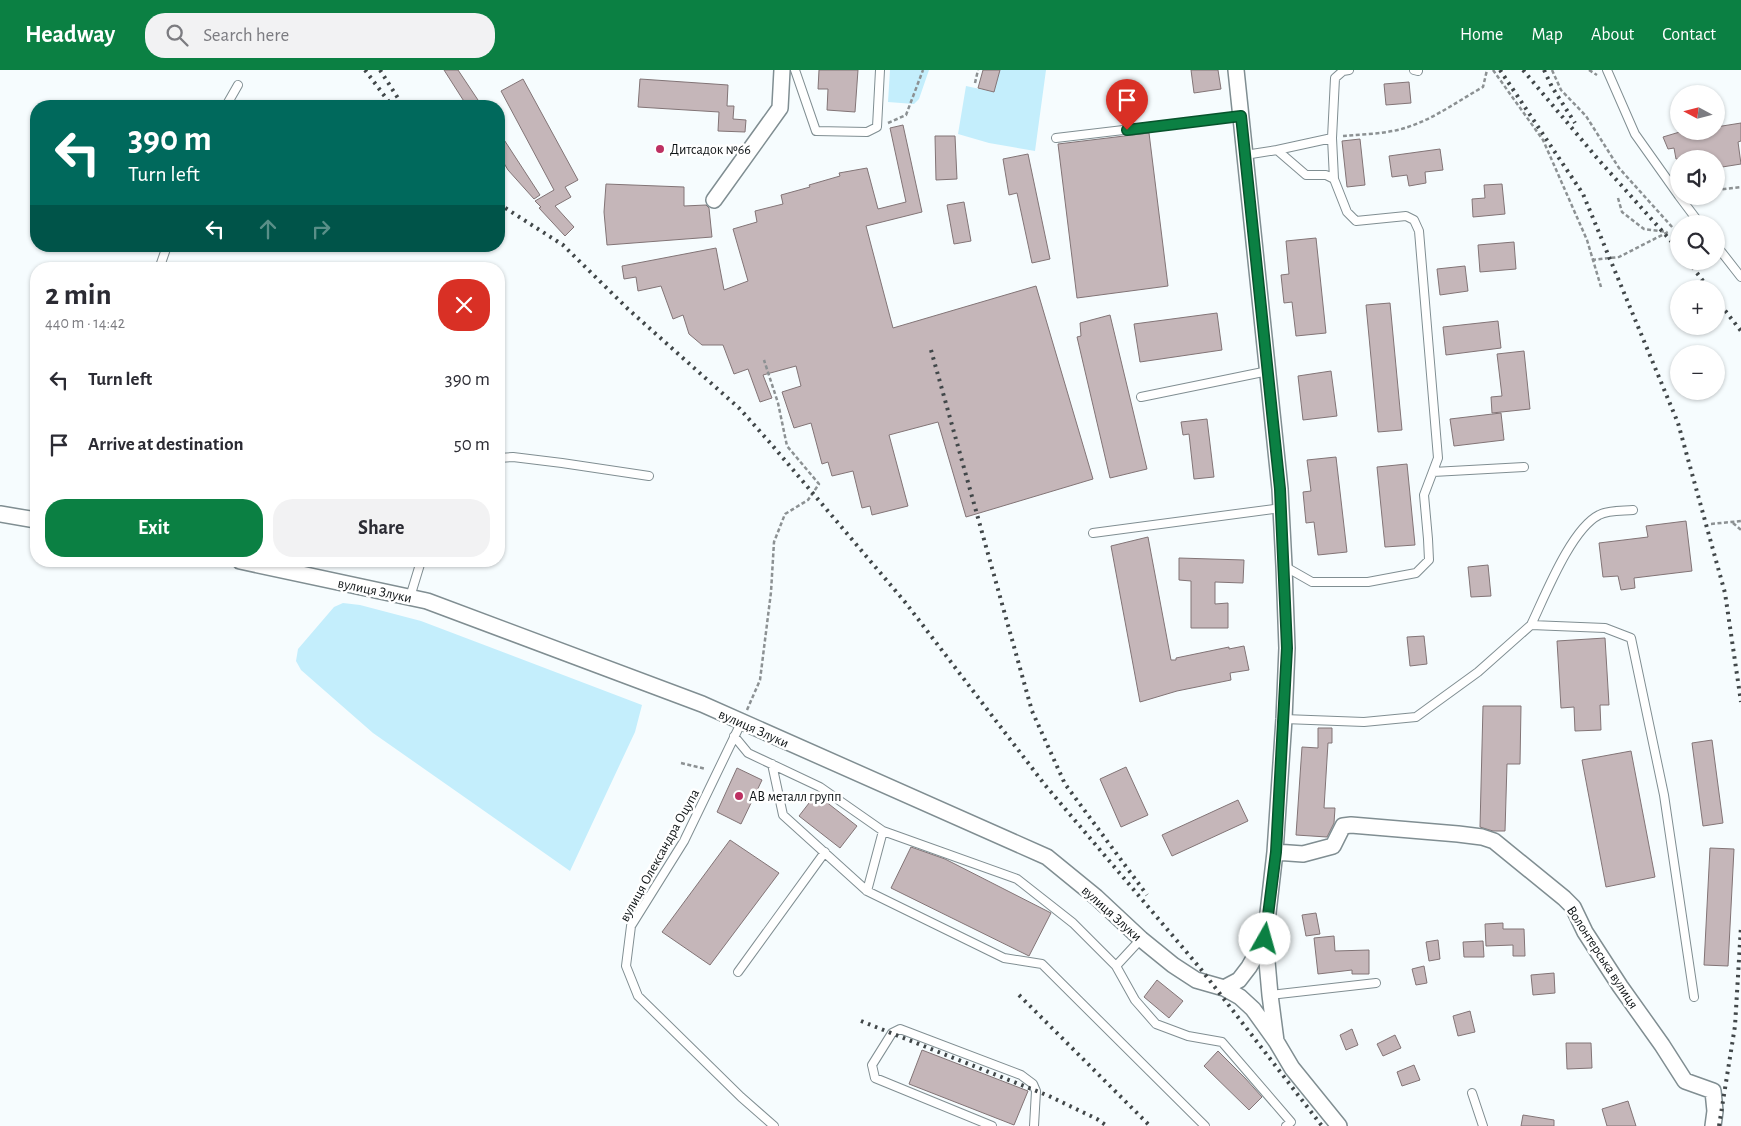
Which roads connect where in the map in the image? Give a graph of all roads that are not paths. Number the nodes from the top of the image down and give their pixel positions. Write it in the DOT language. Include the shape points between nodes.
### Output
graph roads {
  1 [pos="782,70"];
  2 [pos="794,70"];
  3 [pos="880,70"];
  4 [pos="1236,70"];
  5 [pos="1349,70"];
  6 [pos="1607,70"];
  7 [pos="238,85"];
  8 [pos="229,100"];
  9 [pos="1241,116"];
  10 [pos="1056,138"];
  11 [pos="1332,138"];
  12 [pos="1277,150"];
  13 [pos="1245,155"];
  14 [pos="1334,179"];
  15 [pos="1670,183"];
  16 [pos="714,200"];
  17 [pos="1725,257"];
  18 [pos="1741,277"];
  19 [pos="1268,371"];
  20 [pos="1141,397"];
  21 [pos="505,458"];
  22 [pos="1524,467"];
  23 [pos="1433,472"];
  24 [pos="649,476"];
  25 [pos="1281,508"];
  26 [pos="1633,510"];
  27 [pos="0,514"];
  28 [pos="30,519"];
  29 [pos="1093,533"];
  30 [pos="1284,566"];
  31 [pos="268,567"];
  32 [pos="419,567"];
  33 [pos="410,597"];
  34 [pos="1531,625"];
  35 [pos="1284,719"];
  36 [pos="737,730"];
  37 [pos="772,764"];
  38 [pos="883,831"];
  39 [pos="825,852"];
  40 [pos="1276,852"];
  41 [pos="867,891"];
  42 [pos="1140,939"];
  43 [pos="1265,939"];
  44 [pos="1116,966"];
  45 [pos="738,972"];
  46 [pos="1376,983"];
  47 [pos="1224,988"];
  48 [pos="1270,995"];
  49 [pos="1694,997"];
  50 [pos="1276,1041"];
  51 [pos="1472,1093"];
  52 [pos="774,1126"];
  53 [pos="992,1126"];
  54 [pos="1034,1126"];
  55 [pos="1205,1126"];
  56 [pos="1286,1126"];
  57 [pos="1339,1126"];
  58 [pos="1483,1126"];
  59 [pos="1713,1126"];
  1 -- 16 [label="street" via="780,108"];
  2 -- 3 [label="lane" via="816,131 867,132 877,127"];
  4 -- 9 [label="street"];
  5 -- 11 [label="lane" via="1335,78"];
  6 -- 15 [label="lane" via="1635,134"];
  7 -- 8 [label="lane"];
  9 -- 10 [label="lane"];
  9 -- 13 [label="street"];
  11 -- 12 [label="lane"];
  11 -- 14 [label="lane"];
  12 -- 13 [label="lane"];
  12 -- 14 [label="lane" via="1306,175 1326,175"];
  13 -- 19 [label="street"];
  14 -- 23 [label="lane" via="1347,212 1356,221 1406,216 1414,220 1419,231 1438,458"];
  17 -- 18 [label="lane"];
  19 -- 20 [label="lane"];
  19 -- 25 [label="street"];
  21 -- 24 [label="lane"];
  22 -- 23 [label="lane"];
  23 -- 30 [label="lane" via="1424,495 1428,560 1416,573 1368,582 1312,582"];
  25 -- 29 [label="lane"];
  25 -- 30 [label="street"];
  26 -- 34 [label="lane" via="1600,514 1587,524 1571,544"];
  27 -- 28 [label="street"];
  30 -- 35 [label="street" via="1287,648"];
  31 -- 33 [label="street, вулиця Злуки"];
  32 -- 33 [label="lane"];
  33 -- 36 [label="street, вулиця Злуки" via="427,600 683,698"];
  34 -- 35 [label="lane" via="1478,672 1416,717 1364,722"];
  34 -- 49 [label="lane" via="1605,628 1631,638 1664,795"];
  35 -- 40 [label="street"];
  36 -- 37 [label="lane" via="748,753"];
  36 -- 42 [label="street, вулиця Злуки" via="1047,857"];
  36 -- 52 [label="lane, вулиця Олександра Оцупа" via="684,841 631,926 626,966 638,996"];
  37 -- 38 [label="lane" via="820,787"];
  37 -- 39 [label="lane" via="783,815"];
  38 -- 41 [label="lane"];
  38 -- 44 [label="lane" via="1017,880 1073,923"];
  39 -- 41 [label="lane"];
  39 -- 45 [label="lane"];
  40 -- 43 [label="street"];
  40 -- 59 [label="street, Волонтерська вулиця" via="1303,854 1333,846 1343,826 1351,825 1458,834 1494,841 1572,907 1620,986 1685,1081 1713,1091"];
  41 -- 55 [label="lane" via="1004,958 1042,964"];
  42 -- 44 [label="lane"];
  42 -- 47 [label="street, вулиця Злуки" via="1196,980"];
  43 -- 47 [label="street" via="1250,967 1239,980"];
  43 -- 48 [label="street"];
  44 -- 56 [label="lane" via="1135,1000 1156,1024 1188,1036 1222,1042 1290,1122"];
  46 -- 48 [label="lane"];
  47 -- 50 [label="street, вулиця Злуки" via="1253,1009"];
  48 -- 50 [label="street"];
  50 -- 57 [label="street" via="1292,1068"];
  51 -- 58 [label="lane"];
  53 -- 54 [label="lane" via="875,1078 872,1065 892,1033 900,1029 1021,1075 1033,1084 1036,1091"];
}
